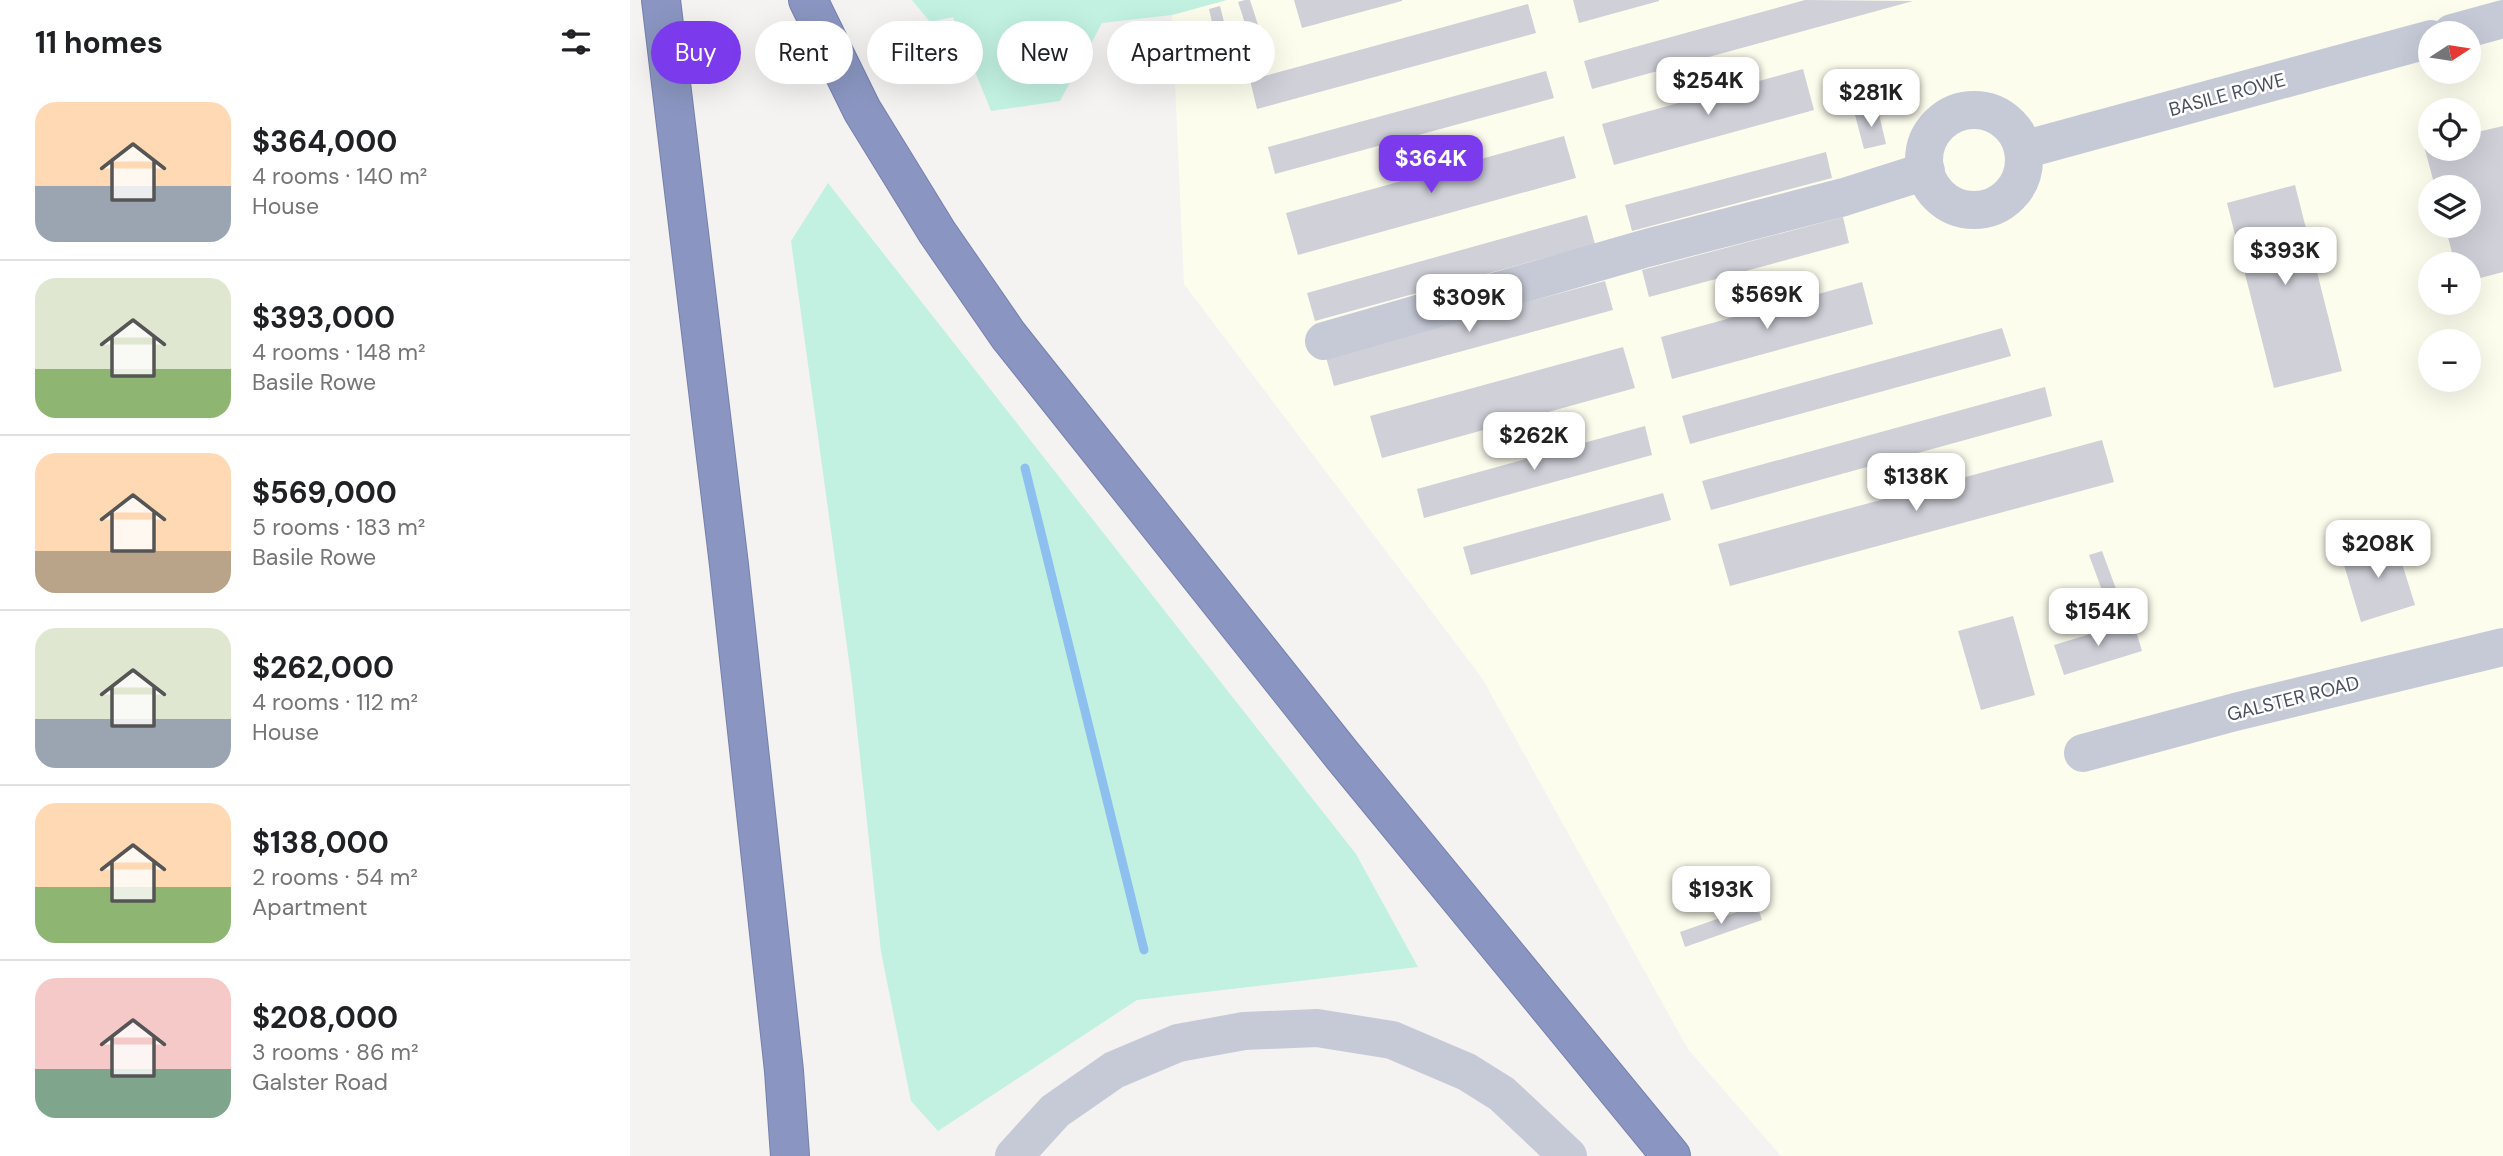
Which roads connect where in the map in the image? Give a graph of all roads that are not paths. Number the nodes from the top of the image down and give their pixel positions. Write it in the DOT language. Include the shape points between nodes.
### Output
graph roads {
  1 [pos="662,0"];
  2 [pos="808,0"];
  3 [pos="2503,19"];
  4 [pos="2482,25"];
  5 [pos="2418,43"];
  6 [pos="2023,149"];
  7 [pos="1926,171"];
  8 [pos="1324,341"];
  9 [pos="2503,647"];
  10 [pos="2083,753"];
  11 [pos="790,1156"];
  12 [pos="1014,1156"];
  13 [pos="1568,1156"];
  14 [pos="1671,1156"];
  1 -- 11 [label="highway" via="731,579"];
  2 -- 14 [label="highway" via="862,110 1008,335 1342,755"];
  3 -- 4 [label="street"];
  5 -- 6 [label="street, BASILE ROWE"];
  6 -- 7 [label="street" via="2006,121 1992,113 1959,112 1940,123 1927,140"];
  6 -- 7 [label="street" via="2023,170 2016,189 2001,203 1982,211 1960,210 1941,200 1928,183"];
  7 -- 8 [label="street"];
  9 -- 10 [label="street, GALSTER ROAD"];
  12 -- 13 [label="street" via="1055,1111 1114,1070 1178,1043 1244,1031 1317,1028 1392,1040 1467,1072 1502,1094"];
}
